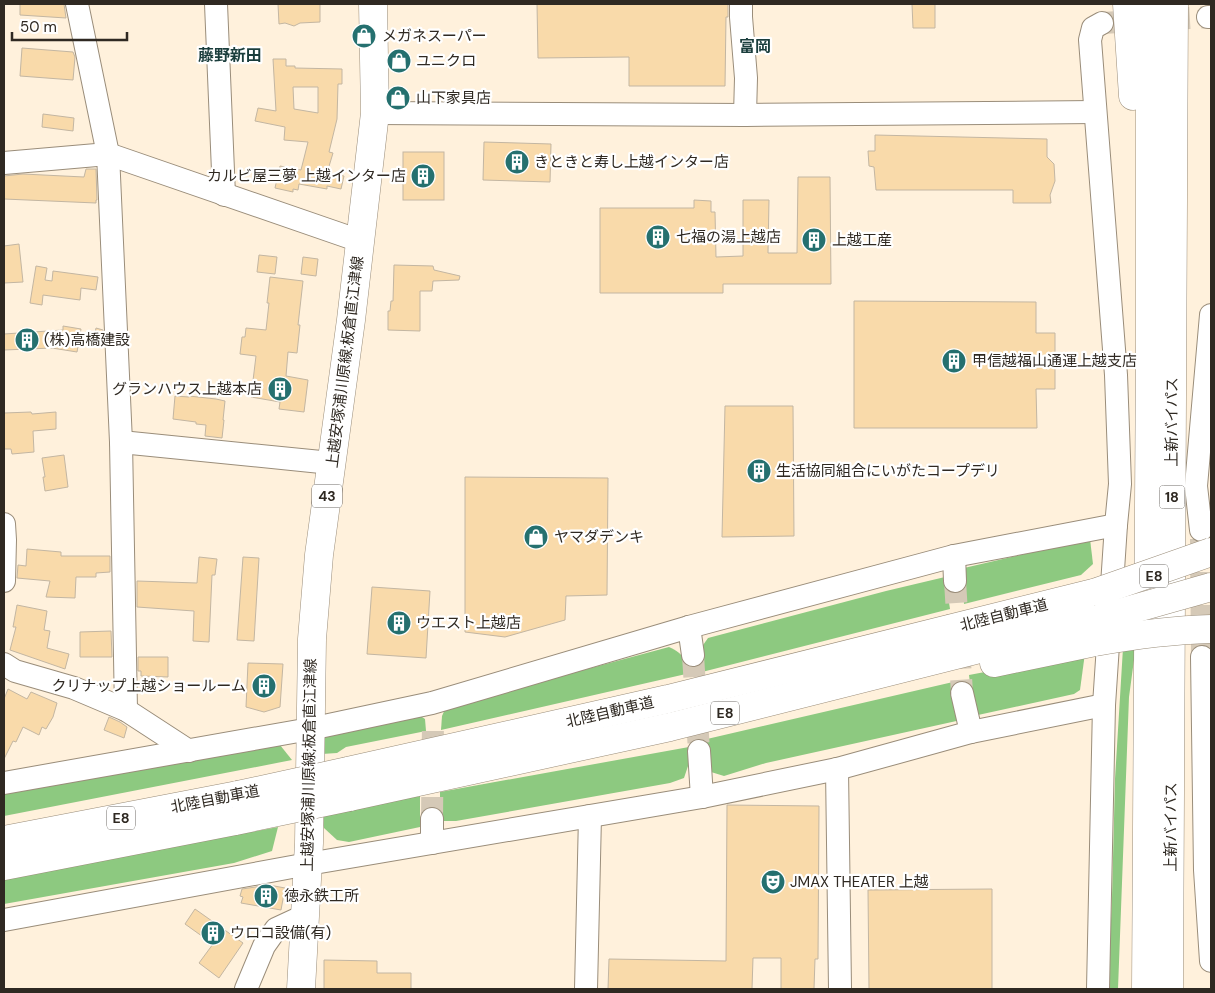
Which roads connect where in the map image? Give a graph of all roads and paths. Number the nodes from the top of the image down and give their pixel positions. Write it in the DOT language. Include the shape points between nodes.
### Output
graph roads {
  1 [pos="77,4"];
  2 [pos="216,4"];
  3 [pos="373,4"];
  4 [pos="741,4"];
  5 [pos="1127,4"];
  6 [pos="1150,4"];
  7 [pos="1174,4"];
  8 [pos="1204,13"];
  9 [pos="1102,23"];
  10 [pos="1095,112"];
  11 [pos="375,113"];
  12 [pos="745,115"];
  13 [pos="1172,152"];
  14 [pos="108,154"];
  15 [pos="4,163"];
  16 [pos="224,195"];
  17 [pos="360,240"];
  18 [pos="1211,315"];
  19 [pos="1150,344"];
  20 [pos="120,442"];
  21 [pos="331,463"];
  22 [pos="1204,493"];
  23 [pos="4,524"];
  24 [pos="1116,525"];
  25 [pos="1206,541"];
  26 [pos="954,556"];
  27 [pos="1211,560"];
  28 [pos="955,580"];
  29 [pos="4,581"];
  30 [pos="1211,587"];
  31 [pos="1097,592"];
  32 [pos="689,627"];
  33 [pos="1211,629"];
  34 [pos="1097,630"];
  35 [pos="693,655"];
  36 [pos="1202,658"];
  37 [pos="4,664"];
  38 [pos="962,693"];
  39 [pos="1104,705"];
  40 [pos="126,710"];
  41 [pos="1147,718"];
  42 [pos="310,730"];
  43 [pos="971,732"];
  44 [pos="189,751"];
  45 [pos="699,752"];
  46 [pos="837,768"];
  47 [pos="4,783"];
  48 [pos="348,784"];
  49 [pos="702,797"];
  50 [pos="236,808"];
  51 [pos="590,816"];
  52 [pos="432,819"];
  53 [pos="4,840"];
  54 [pos="432,843"];
  55 [pos="308,864"];
  56 [pos="4,866"];
  57 [pos="304,916"];
  58 [pos="4,920"];
  59 [pos="1170,940"];
  60 [pos="1211,960"];
  61 [pos="246,989"];
  62 [pos="301,989"];
  63 [pos="586,989"];
  64 [pos="840,989"];
  65 [pos="1098,989"];
  66 [pos="1134,989"];
  67 [pos="1146,989"];
  68 [pos="1170,989"];
  69 [pos="1174,989"];
  1 -- 14 [label="street"];
  2 -- 16 [label="street"];
  3 -- 11 [label="main road, 上越安塚浦川原線;板倉直江津線 / 43"];
  4 -- 12 [label="street"];
  5 -- 19 [label="main road"];
  6 -- 19 [label="main road, 上新バイパス / 18"];
  7 -- 13 [label="main road, 上新バイパス / 18"];
  8 -- 13 [label="main road"];
  9 -- 10 [label="street" via="1093,28 1090,40"];
  10 -- 12 [label="street"];
  10 -- 24 [label="street" via="1116,375 1120,484"];
  11 -- 12 [label="street"];
  11 -- 17 [label="main road, 上越安塚浦川原線;板倉直江津線 / 43"];
  13 -- 59 [label="main road, 上新バイパス / 18"];
  14 -- 15 [label="street"];
  14 -- 16 [label="street"];
  14 -- 20 [label="street"];
  16 -- 17 [label="street"];
  17 -- 21 [label="main road, 上越安塚浦川原線;板倉直江津線 / 43"];
  18 -- 22 [label="street" via="1196,486"];
  19 -- 41 [label="main road, 上新バイパス / 18"];
  20 -- 21 [label="street"];
  20 -- 40 [label="street"];
  21 -- 42 [label="main road, 上越安塚浦川原線;板倉直江津線 / 43" via="318,555"];
  22 -- 25 [label="street"];
  23 -- 29 [label="street"];
  24 -- 26 [label="street"];
  24 -- 39 [label="street"];
  25 -- 31 [label="main road, bridge"];
  26 -- 28 [label="street"];
  26 -- 32 [label="street"];
  27 -- 31 [label="main road, 北陸自動車道 / E8, bridge"];
  30 -- 34 [label="main road, E8, bridge"];
  31 -- 48 [label="main road, 北陸自動車道 / E8" via="668,699"];
  32 -- 35 [label="street"];
  32 -- 42 [label="street" via="433,712"];
  33 -- 34 [label="main road, bridge" via="1137,634"];
  34 -- 48 [label="main road, 北陸自動車道 / E8" via="717,721"];
  36 -- 60 [label="street" via="1205,870"];
  37 -- 40 [label="street" via="14,672 74,688"];
  38 -- 43 [label="street"];
  39 -- 43 [label="street"];
  39 -- 65 [label="street"];
  40 -- 44 [label="street"];
  41 -- 66 [label="main road" via="1140,776"];
  41 -- 67 [label="main road, 上新バイパス / 18"];
  42 -- 44 [label="street"];
  42 -- 55 [label="main road, 上越安塚浦川原線;板倉直江津線 / 43"];
  43 -- 46 [label="street"];
  44 -- 47 [label="street"];
  45 -- 49 [label="street"];
  46 -- 49 [label="street"];
  46 -- 64 [label="street"];
  48 -- 50 [label="main road, 北陸自動車道 / E8, bridge"];
  49 -- 51 [label="street"];
  50 -- 53 [label="main road, 北陸自動車道 / E8"];
  50 -- 56 [label="main road, 北陸自動車道 / E8"];
  51 -- 54 [label="street"];
  51 -- 63 [label="street"];
  52 -- 54 [label="street"];
  54 -- 55 [label="street"];
  55 -- 57 [label="main road, 上越安塚浦川原線;板倉直江津線 / 43"];
  55 -- 58 [label="street"];
  57 -- 61 [label="street" via="276,929 264,946"];
  57 -- 62 [label="main road, 上越安塚浦川原線;板倉直江津線 / 43"];
  59 -- 68 [label="main road, 上新バイパス / 18"];
  59 -- 69 [label="main road"];
}
